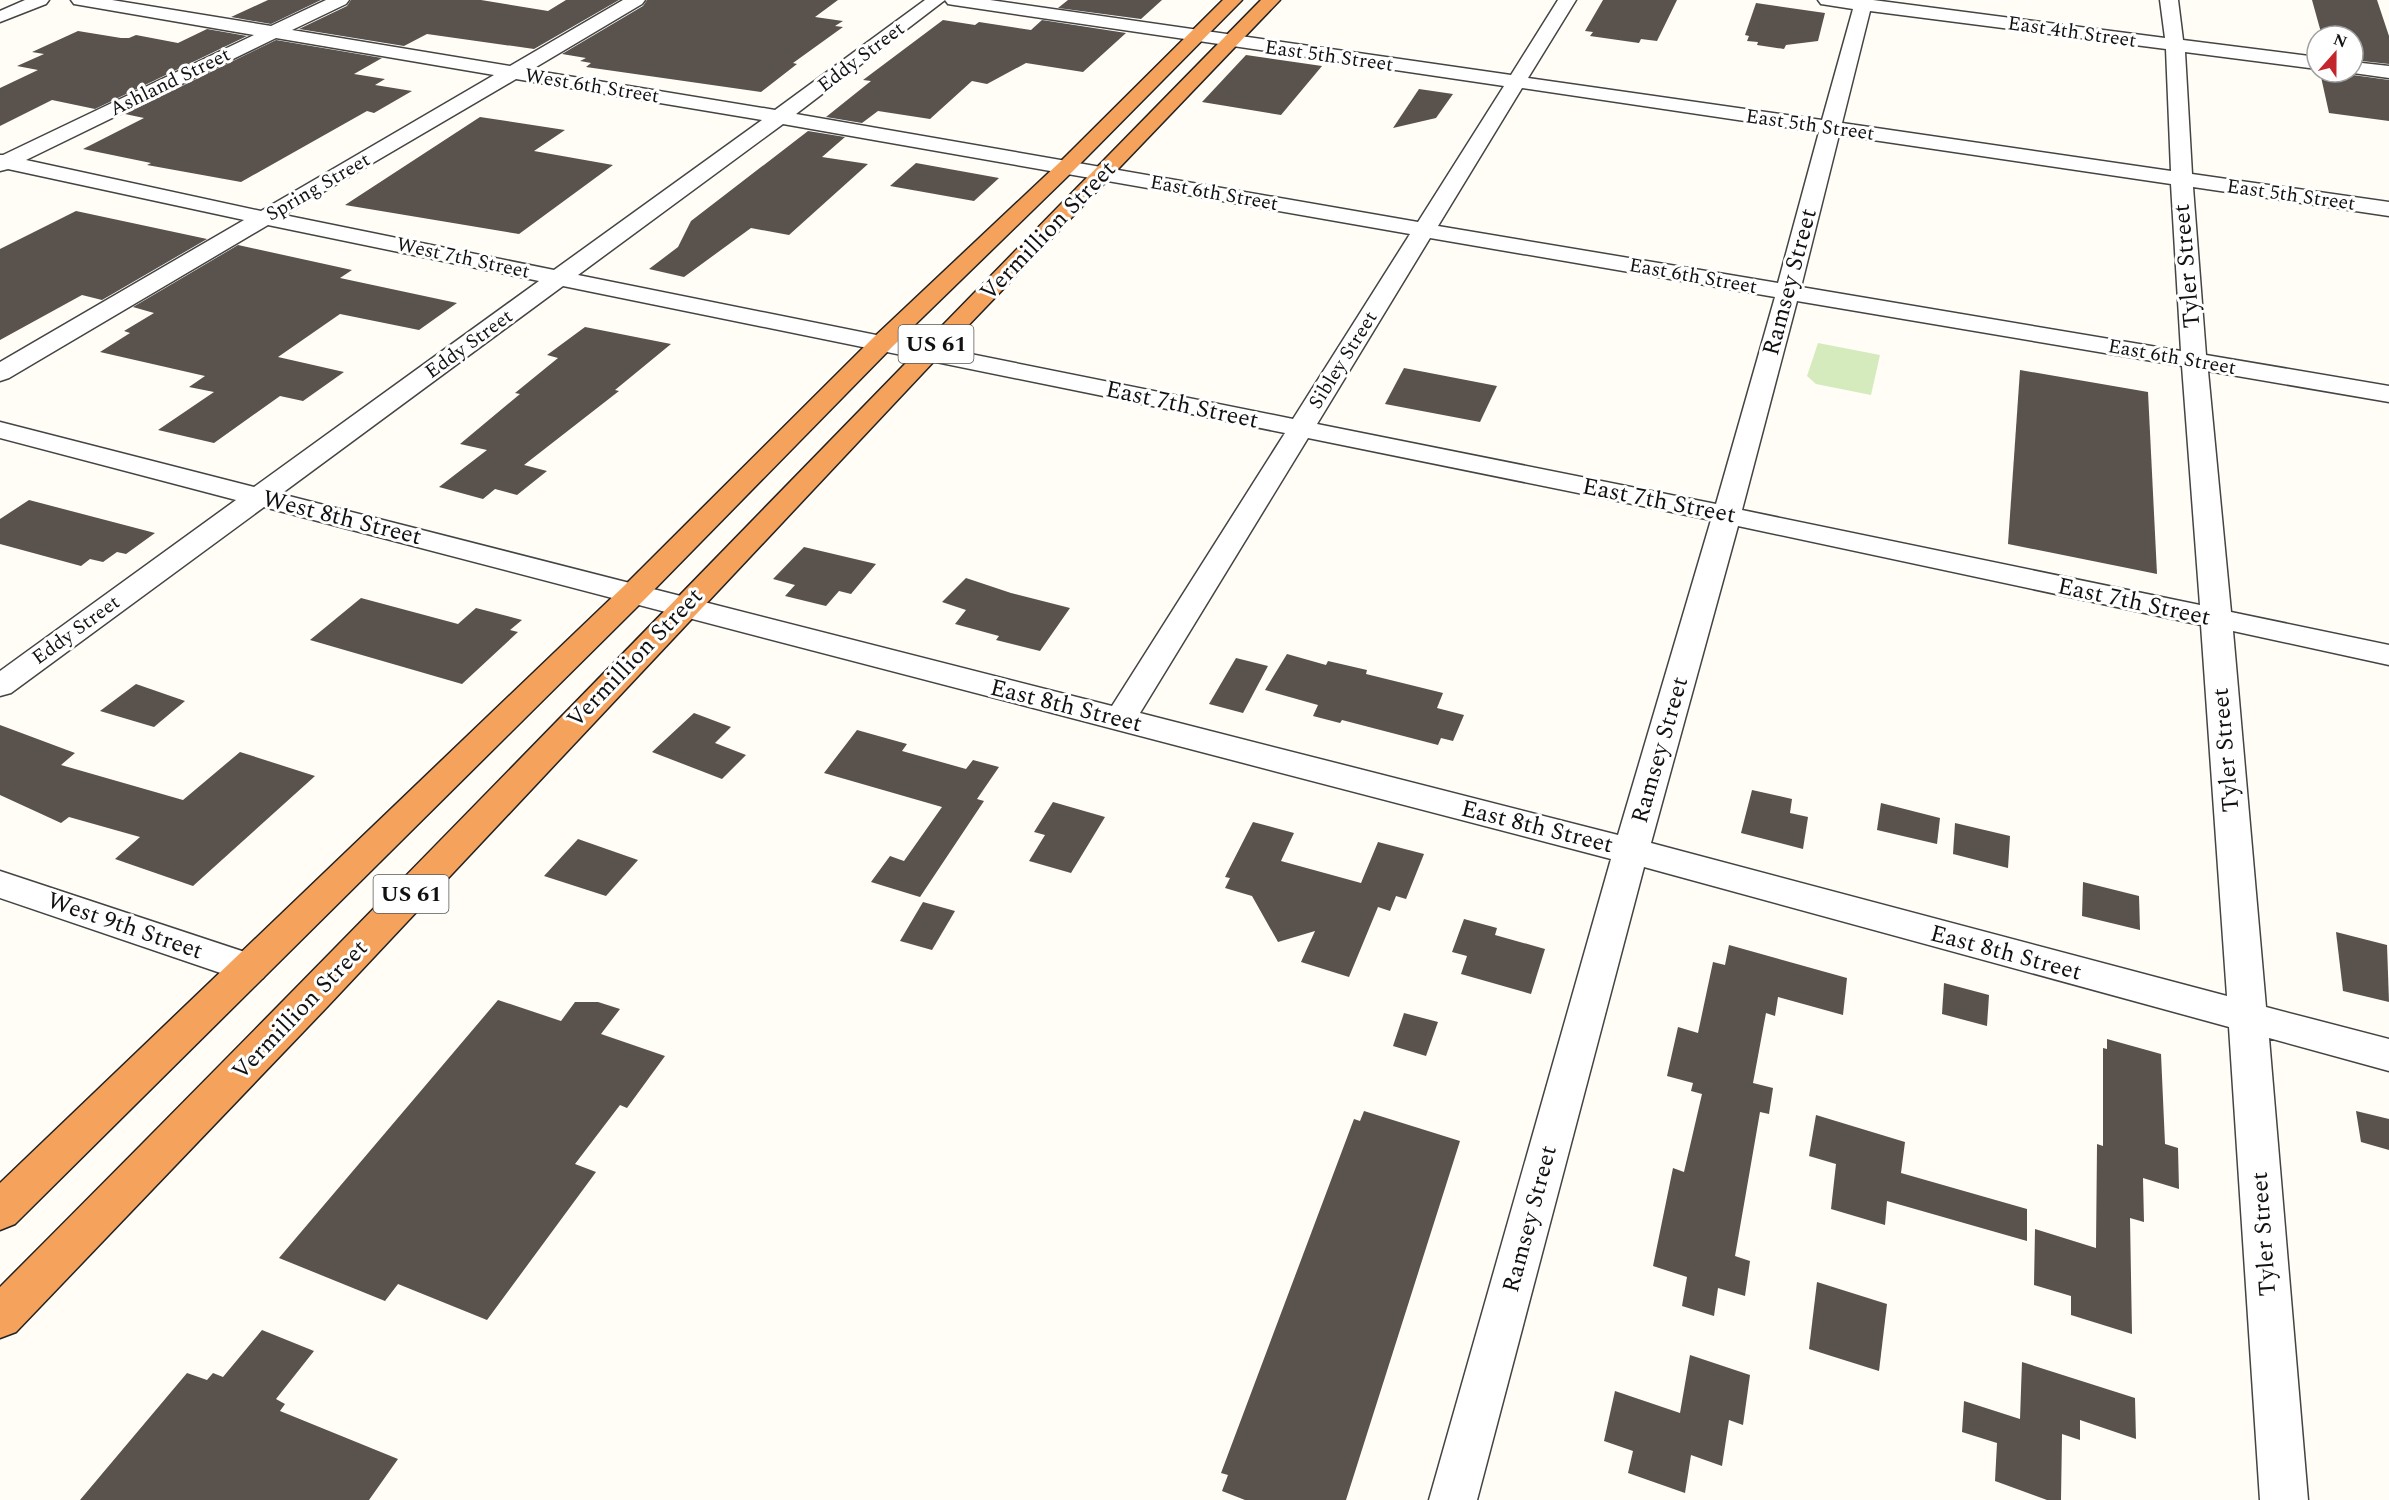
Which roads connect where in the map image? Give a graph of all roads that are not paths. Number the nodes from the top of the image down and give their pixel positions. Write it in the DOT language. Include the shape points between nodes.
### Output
graph roads {
  1 [pos="40,0"];
  2 [pos="80,0"];
  3 [pos="340,0"];
  4 [pos="636,0"];
  5 [pos="936,0"];
  6 [pos="954,0"];
  7 [pos="1233,0"];
  8 [pos="1271,0"];
  9 [pos="1567,0"];
  10 [pos="1827,0"];
  11 [pos="2169,0"];
  12 [pos="1863,2"];
  13 [pos="0,17"];
  14 [pos="271,33"];
  15 [pos="1197,36"];
  16 [pos="1230,41"];
  17 [pos="2175,46"];
  18 [pos="2305,62"];
  19 [pos="2365,69"];
  20 [pos="2389,72"];
  21 [pos="510,73"];
  22 [pos="1515,83"];
  23 [pos="779,117"];
  24 [pos="1831,128"];
  25 [pos="2,162"];
  26 [pos="1066,167"];
  27 [pos="1104,174"];
  28 [pos="2180,179"];
  29 [pos="2389,209"];
  30 [pos="264,218"];
  31 [pos="1424,230"];
  32 [pos="559,278"];
  33 [pos="1787,292"];
  34 [pos="882,343"];
  35 [pos="928,353"];
  36 [pos="2195,361"];
  37 [pos="0,373"];
  38 [pos="2389,394"];
  39 [pos="1300,429"];
  40 [pos="0,430"];
  41 [pos="258,497"];
  42 [pos="1728,515"];
  43 [pos="635,592"];
  44 [pos="683,608"];
  45 [pos="2215,619"];
  46 [pos="2389,655"];
  47 [pos="0,686"];
  48 [pos="1120,719"];
  49 [pos="1631,851"];
  50 [pos="0,884"];
  51 [pos="250,968"];
  52 [pos="2247,1018"];
  53 [pos="2389,1055"];
  54 [pos="0,1211"];
  55 [pos="0,1317"];
  56 [pos="1453,1500"];
  57 [pos="2284,1500"];
  1 -- 13 [label="street"];
  2 -- 14 [label="street, West 6th Street"];
  3 -- 14 [label="street, Ashland Street"];
  4 -- 21 [label="street, Spring Street"];
  5 -- 23 [label="street, Eddy Street"];
  6 -- 15 [label="street, East 5th Street"];
  7 -- 15 [label="highway, Vermillion Street / US 61"];
  8 -- 16 [label="highway, Vermillion Street / US 61"];
  9 -- 22 [label="street, Sibley Street"];
  10 -- 12 [label="street, East 4th Street"];
  11 -- 17 [label="street, Tyler Street"];
  12 -- 17 [label="street, East 4th Street"];
  12 -- 24 [label="street, Ramsey Street"];
  14 -- 21 [label="street, West 6th Street"];
  14 -- 25 [label="street, Ashland Street"];
  15 -- 16 [label="street, East 5th Street"];
  15 -- 26 [label="highway, Vermillion Street / US 61"];
  16 -- 22 [label="street, East 5th Street"];
  16 -- 27 [label="highway, Vermillion Street / US 61"];
  17 -- 18 [label="street, East 4th Street"];
  17 -- 28 [label="street, Tyler Street"];
  19 -- 20 [label="street"];
  21 -- 23 [label="street, West 6th Street"];
  21 -- 30 [label="street, Spring Street"];
  22 -- 24 [label="street, East 5th Street"];
  22 -- 31 [label="street, Sibley Street"];
  23 -- 26 [label="street, West 6th Street"];
  23 -- 32 [label="street, Eddy Street"];
  24 -- 28 [label="street, East 5th Street"];
  24 -- 33 [label="street, Ramsey Street"];
  25 -- 30 [label="street, West 7th Street"];
  26 -- 27 [label="street, West 6th Street"];
  26 -- 34 [label="highway, Vermillion Street / US 61"];
  27 -- 31 [label="street, East 6th Street"];
  27 -- 35 [label="highway, Vermillion Street / US 61"];
  28 -- 29 [label="street, East 5th Street"];
  28 -- 36 [label="street, Tyler Street"];
  30 -- 32 [label="street, West 7th Street"];
  30 -- 37 [label="street, Spring Street"];
  31 -- 33 [label="street, East 6th Street"];
  31 -- 39 [label="street, Sibley Street"];
  32 -- 34 [label="street, West 7th Street"];
  32 -- 41 [label="street, Eddy Street"];
  33 -- 36 [label="street, East 6th Street"];
  33 -- 42 [label="street, Ramsey Street"];
  34 -- 35 [label="street, West 7th Street"];
  34 -- 43 [label="highway, Vermillion Street / US 61"];
  35 -- 39 [label="street, East 7th Street"];
  35 -- 44 [label="highway, Vermillion Street / US 61"];
  36 -- 38 [label="street, East 6th Street"];
  36 -- 45 [label="street, Tyler Street"];
  39 -- 42 [label="street, East 7th Street"];
  39 -- 48 [label="street, Sibley Street"];
  40 -- 41 [label="street, West 8th Street"];
  41 -- 43 [label="street, West 8th Street"];
  41 -- 47 [label="street, Eddy Street"];
  42 -- 45 [label="street, East 7th Street"];
  42 -- 49 [label="street, Ramsey Street"];
  43 -- 44 [label="street, West 8th Street"];
  43 -- 51 [label="highway, Vermillion Street / US 61"];
  44 -- 48 [label="street, East 8th Street"];
  44 -- 55 [label="highway, Vermillion Street / US 61" via="315,995"];
  45 -- 46 [label="street, East 7th Street"];
  45 -- 52 [label="street, Tyler Street"];
  48 -- 49 [label="street, East 8th Street"];
  49 -- 52 [label="street, East 8th Street"];
  49 -- 56 [label="street, Ramsey Street"];
  50 -- 51 [label="street, West 9th Street"];
  51 -- 54 [label="highway, Vermillion Street / US 61"];
  52 -- 53 [label="street, East 8th Street"];
  52 -- 57 [label="street, Tyler Street"];
}
